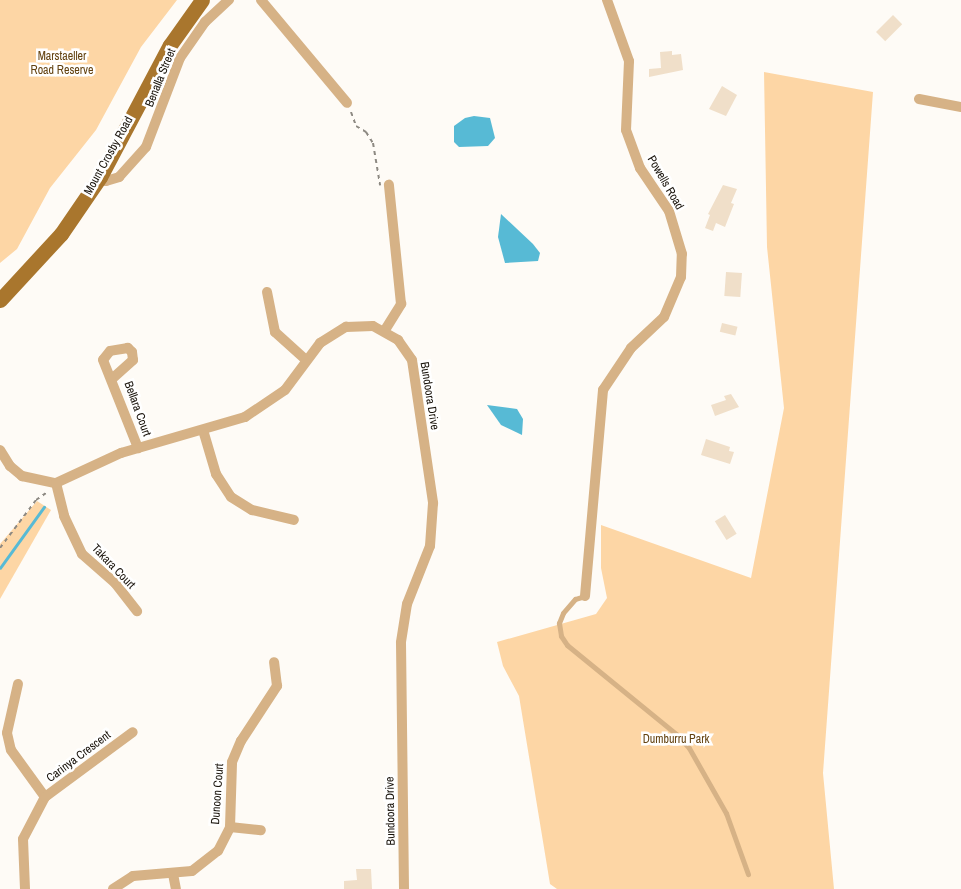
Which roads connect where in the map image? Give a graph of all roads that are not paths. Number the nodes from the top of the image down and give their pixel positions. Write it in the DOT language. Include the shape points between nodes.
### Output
graph roads {
  1 [pos="202,0"];
  2 [pos="229,0"];
  3 [pos="261,0"];
  4 [pos="607,0"];
  5 [pos="919,99"];
  6 [pos="347,103"];
  7 [pos="961,106"];
  8 [pos="100,177"];
  9 [pos="389,187"];
  10 [pos="267,292"];
  11 [pos="0,300"];
  12 [pos="385,330"];
  13 [pos="306,360"];
  14 [pos="112,378"];
  15 [pos="203,430"];
  16 [pos="138,448"];
  17 [pos="0,450"];
  18 [pos="56,483"];
  19 [pos="294,520"];
  20 [pos="586,596"];
  21 [pos="136,611"];
  22 [pos="274,662"];
  23 [pos="18,684"];
  24 [pos="133,732"];
  25 [pos="45,798"];
  26 [pos="230,827"];
  27 [pos="261,830"];
  28 [pos="173,874"];
  29 [pos="748,874"];
  30 [pos="25,889"];
  31 [pos="112,889"];
  32 [pos="176,889"];
  33 [pos="404,889"];
  1 -- 8 [label="main road, Mount Crosby Road" via="170,45"];
  2 -- 8 [label="street, Benalla Street" via="205,22 180,58 146,146 112,181"];
  3 -- 6 [label="street"];
  4 -- 20 [label="street, Powells Road" via="629,62 626,130 640,168 669,211 682,254 681,277 664,317 631,348 603,390"];
  5 -- 7 [label="street"];
  8 -- 11 [label="main road, Mount Crosby Road" via="61,234"];
  9 -- 12 [label="street" via="401,304"];
  10 -- 13 [label="street" via="275,332"];
  12 -- 13 [label="street" via="373,326 346,327 320,343"];
  12 -- 33 [label="street, Bundoora Drive" via="398,340 412,360 433,503 430,546 407,604 401,643"];
  13 -- 15 [label="street" via="286,390 267,405 245,417"];
  14 -- 16 [label="street, Bellara Court"];
  15 -- 16 [label="street"];
  15 -- 19 [label="street" via="216,474 231,497 252,510"];
  16 -- 18 [label="street"];
  17 -- 18 [label="street" via="10,466 22,476"];
  18 -- 21 [label="street, Takara Court" via="64,516 82,554 115,583"];
  20 -- 29 [label="lane" via="575,598 563,613 561,636 567,645 689,748 726,813"];
  22 -- 26 [label="street, Dunoon Court" via="277,686 241,741 232,762"];
  23 -- 25 [label="street" via="7,733 11,750"];
  24 -- 25 [label="street, Carinya Crescent"];
  25 -- 30 [label="street, Carinya Crescent" via="23,839"];
  26 -- 27 [label="street"];
  26 -- 28 [label="street, Dunoon Court" via="218,851 208,861 192,871"];
  28 -- 31 [label="street, Dunoon Court" via="151,872 134,876"];
  28 -- 32 [label="street"];
}
